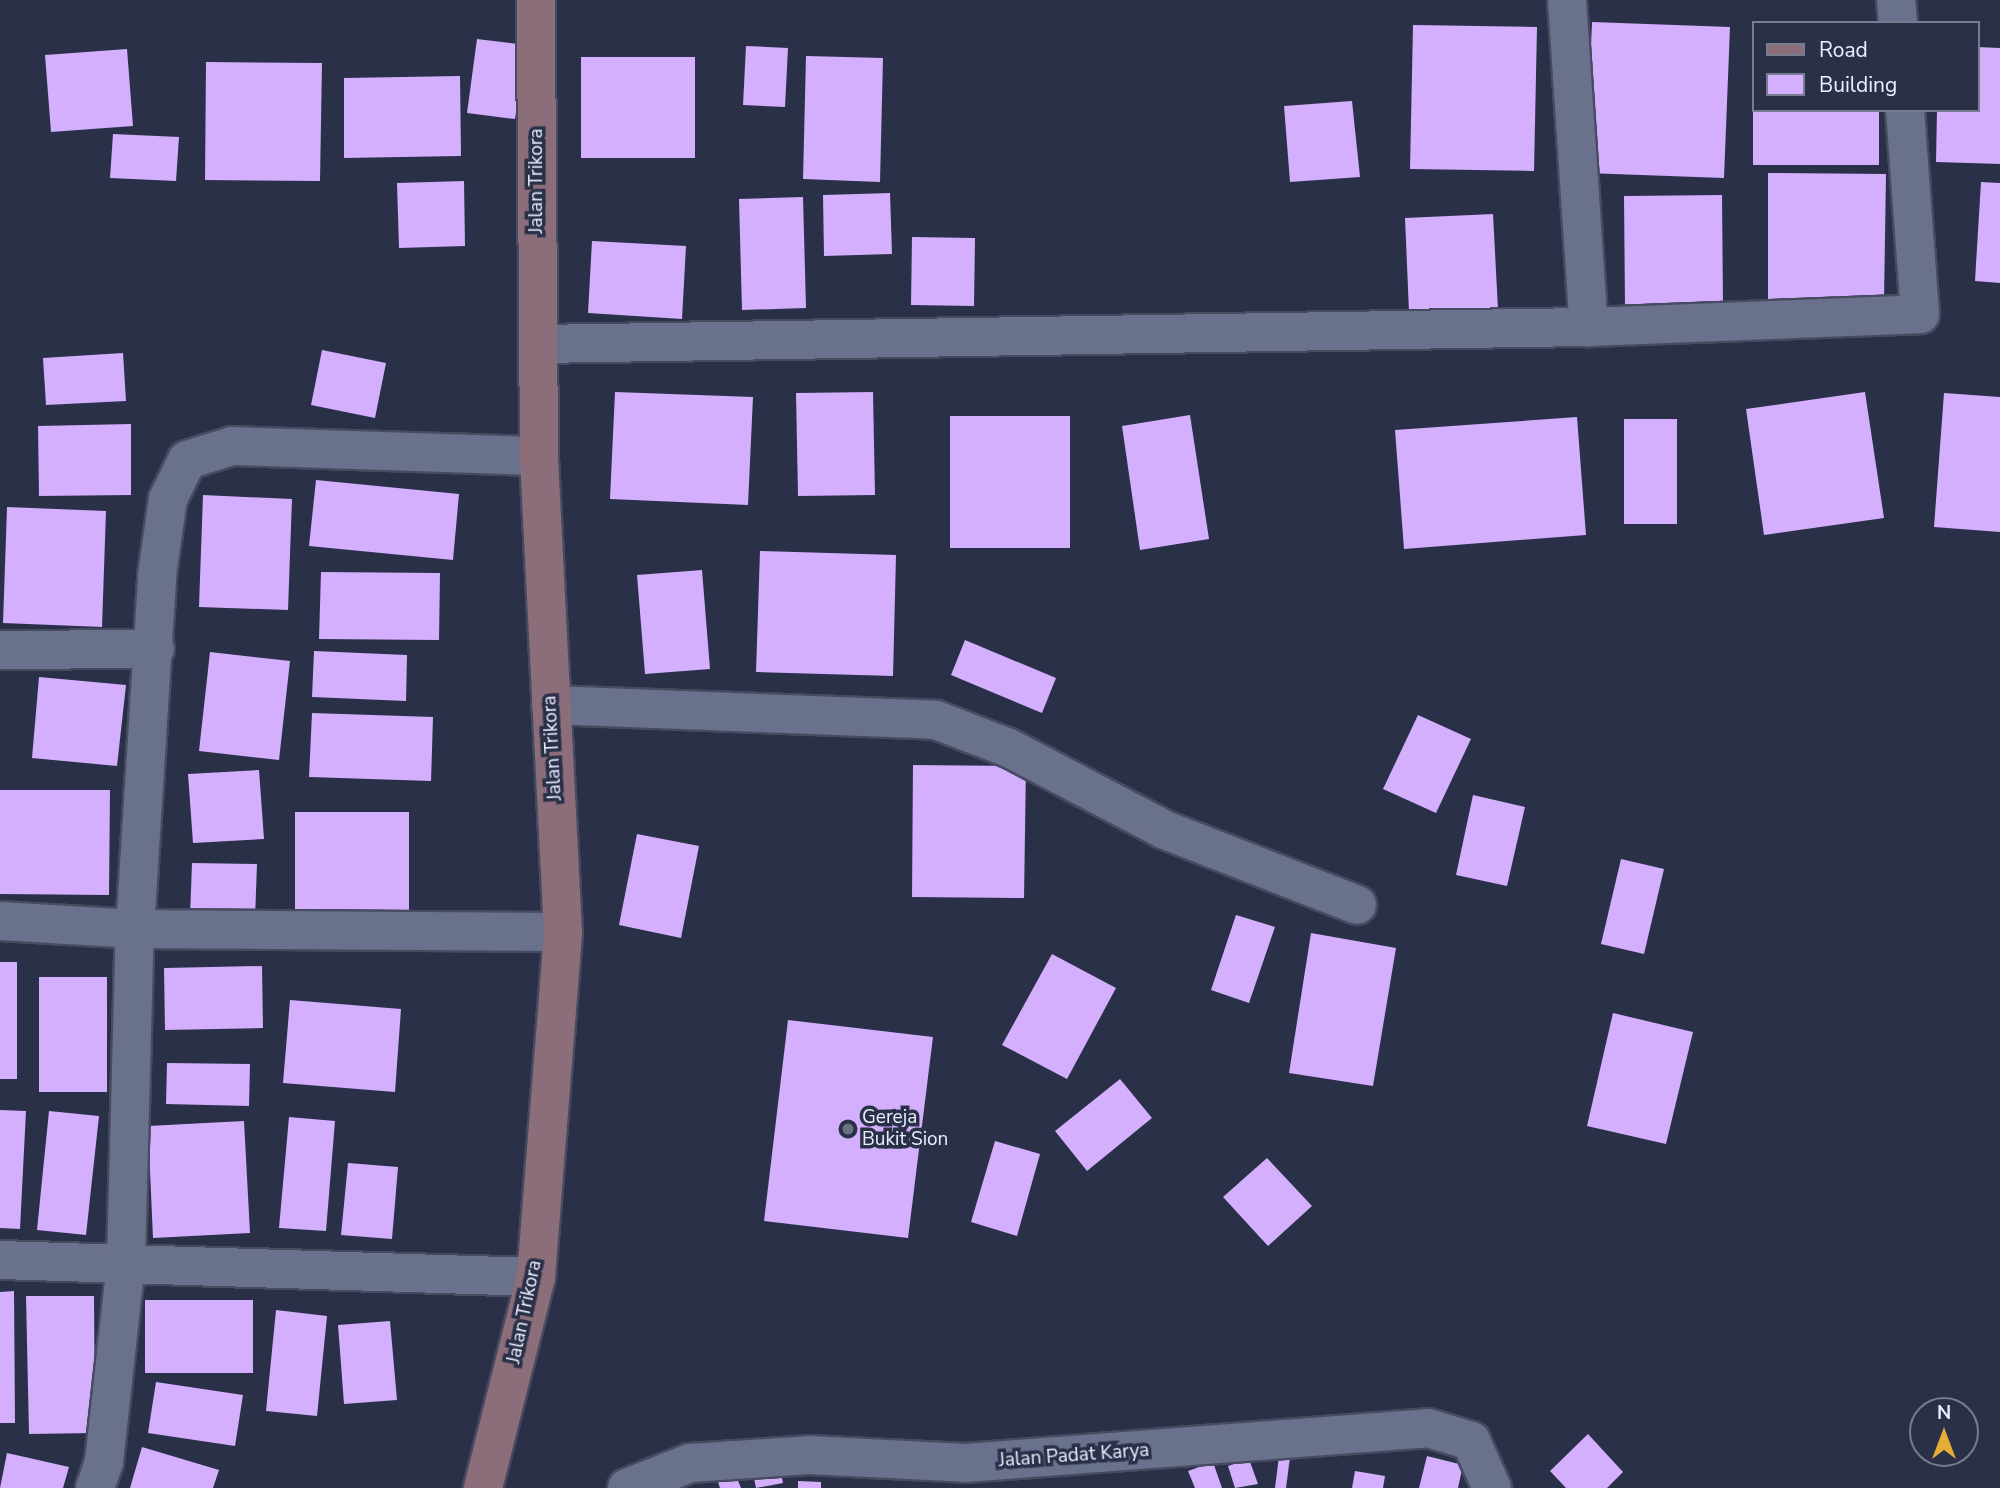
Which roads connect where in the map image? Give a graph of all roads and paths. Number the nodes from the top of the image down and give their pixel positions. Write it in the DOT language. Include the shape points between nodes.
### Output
graph roads {
  1 [pos="536,0"];
  2 [pos="1567,0"];
  3 [pos="1896,0"];
  4 [pos="1898,21"];
  5 [pos="1905,112"];
  6 [pos="1589,327"];
  7 [pos="538,344"];
  8 [pos="539,456"];
  9 [pos="155,649"];
  10 [pos="0,650"];
  11 [pos="551,705"];
  12 [pos="1357,905"];
  13 [pos="0,921"];
  14 [pos="135,929"];
  15 [pos="563,932"];
  16 [pos="0,1260"];
  17 [pos="127,1262"];
  18 [pos="536,1277"];
  19 [pos="95,1488"];
  20 [pos="483,1488"];
  21 [pos="627,1488"];
  22 [pos="1492,1488"];
  1 -- 7 [label="street, Jalan Trikora"];
  2 -- 6 [label="street"];
  3 -- 4 [label="street"];
  5 -- 6 [label="street" via="1920,314"];
  6 -- 7 [label="street"];
  7 -- 8 [label="street, Jalan Trikora"];
  8 -- 9 [label="street" via="232,446 187,460 168,499"];
  8 -- 11 [label="street, Jalan Trikora"];
  9 -- 10 [label="street"];
  9 -- 14 [label="street"];
  11 -- 12 [label="street" via="936,720 1009,748 1165,830"];
  11 -- 15 [label="street, Jalan Trikora"];
  13 -- 14 [label="street"];
  14 -- 15 [label="street"];
  14 -- 17 [label="street"];
  15 -- 18 [label="street, Jalan Trikora"];
  16 -- 17 [label="street"];
  17 -- 18 [label="street"];
  17 -- 19 [label="street" via="104,1462"];
  18 -- 20 [label="street, Jalan Trikora"];
  21 -- 22 [label="street, Jalan Padat Karya" via="690,1462 809,1455 965,1462 1428,1429 1471,1441"];
}
